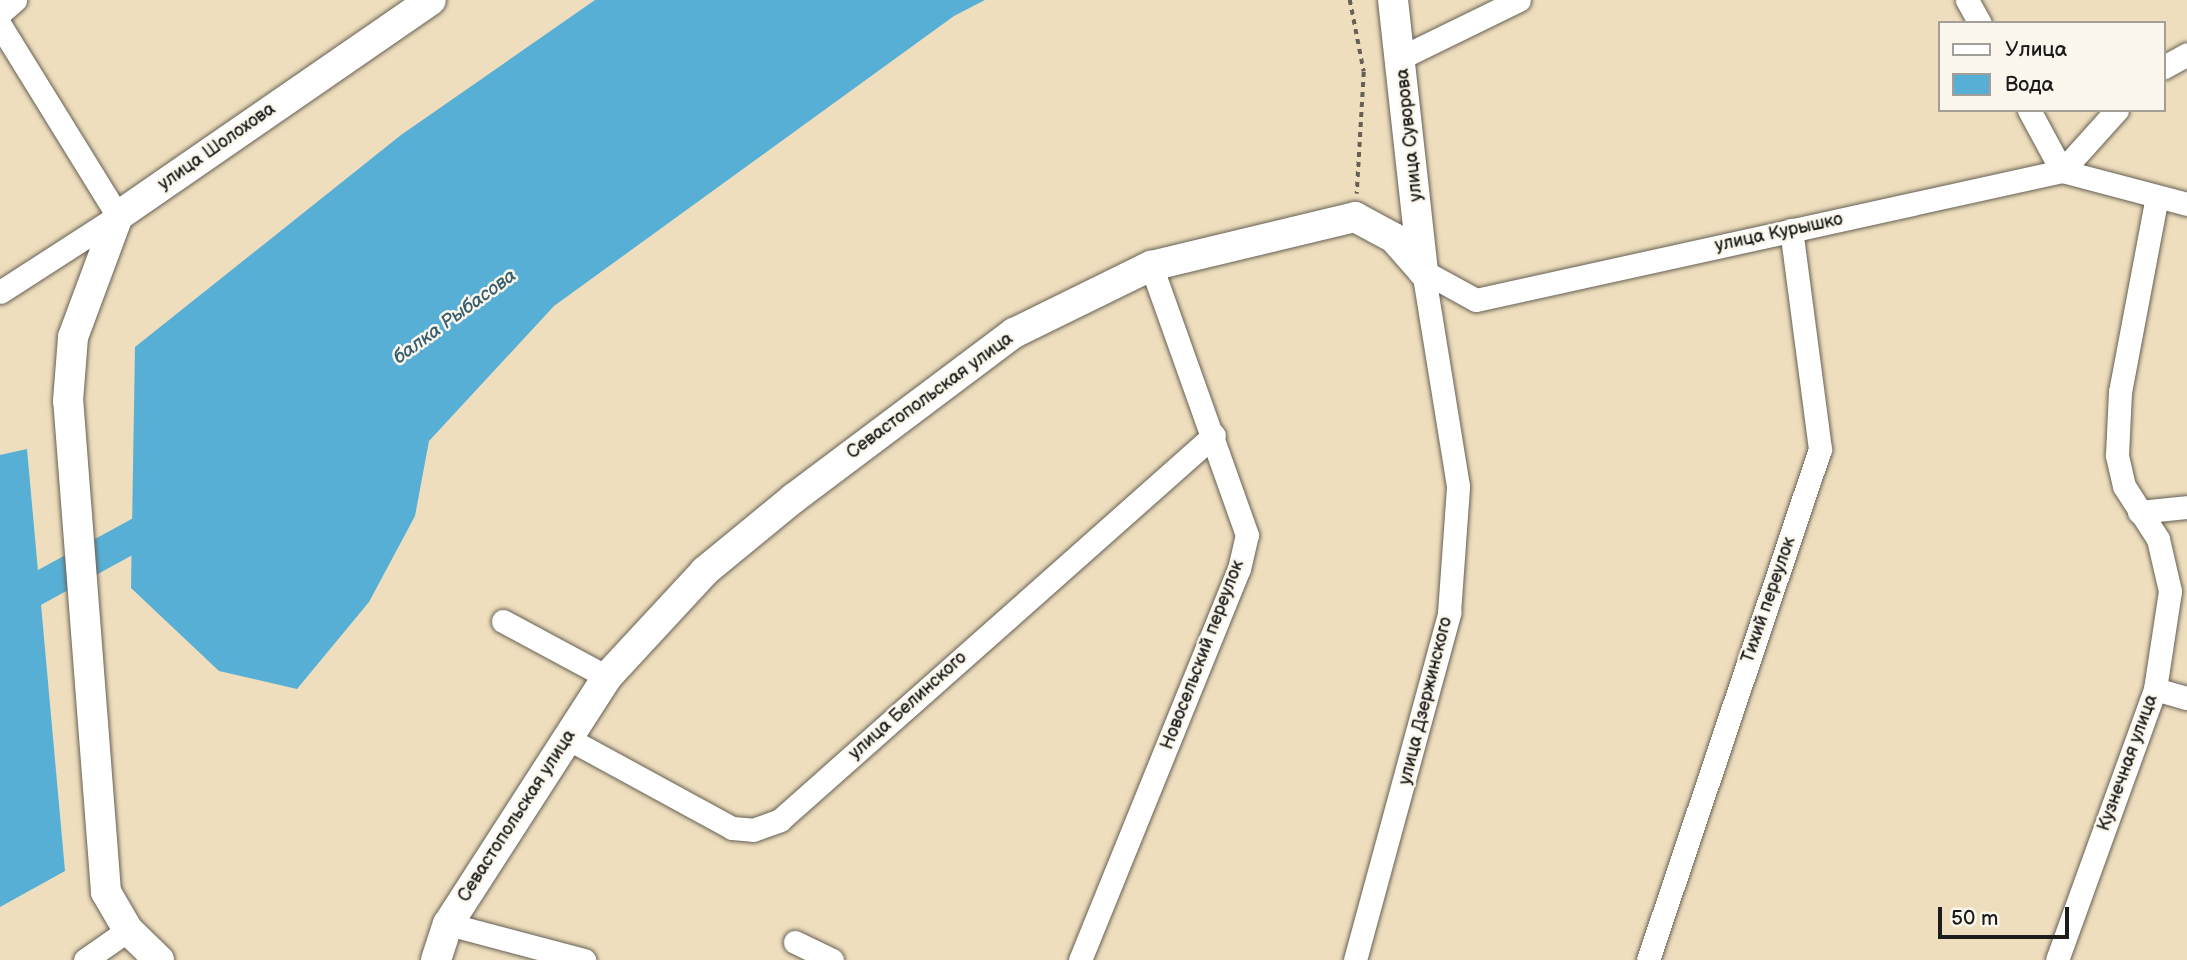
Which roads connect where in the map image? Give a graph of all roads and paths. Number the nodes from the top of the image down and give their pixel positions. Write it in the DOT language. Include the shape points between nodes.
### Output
graph roads {
  1 [pos="15,0"];
  2 [pos="431,0"];
  3 [pos="1350,0"];
  4 [pos="1393,0"];
  5 [pos="1519,0"];
  6 [pos="1968,0"];
  7 [pos="0,13"];
  8 [pos="1979,21"];
  9 [pos="0,24"];
  10 [pos="2187,54"];
  11 [pos="1402,57"];
  12 [pos="2166,66"];
  13 [pos="2030,112"];
  14 [pos="2115,112"];
  15 [pos="2063,171"];
  16 [pos="2157,196"];
  17 [pos="2187,204"];
  18 [pos="118,216"];
  19 [pos="1355,217"];
  20 [pos="1791,230"];
  21 [pos="1152,266"];
  22 [pos="1423,271"];
  23 [pos="0,292"];
  24 [pos="1214,435"];
  25 [pos="2187,507"];
  26 [pos="2139,512"];
  27 [pos="503,621"];
  28 [pos="607,677"];
  29 [pos="2155,689"];
  30 [pos="2187,698"];
  31 [pos="567,738"];
  32 [pos="448,924"];
  33 [pos="128,930"];
  34 [pos="795,942"];
  35 [pos="85,960"];
  36 [pos="159,960"];
  37 [pos="436,960"];
  38 [pos="584,960"];
  39 [pos="832,960"];
  40 [pos="1080,960"];
  41 [pos="1355,960"];
  42 [pos="1647,960"];
  43 [pos="2057,960"];
  1 -- 7 [label="street"];
  2 -- 18 [label="main road, улица Шолохова"];
  3 -- 19 [label="path" via="1364,72"];
  4 -- 11 [label="main road, улица Суворова"];
  5 -- 11 [label="street"];
  6 -- 8 [label="street"];
  9 -- 18 [label="street"];
  10 -- 12 [label="street"];
  11 -- 22 [label="main road, улица Суворова"];
  13 -- 15 [label="street"];
  14 -- 15 [label="street"];
  15 -- 16 [label="street"];
  15 -- 20 [label="street, улица Курышко"];
  16 -- 17 [label="street"];
  16 -- 26 [label="street, Кузнечная улица" via="2120,392 2117,455 2124,486"];
  18 -- 23 [label="street, улица Шолохова"];
  18 -- 33 [label="main road" via="73,337 68,401 106,892"];
  19 -- 21 [label="main road, Севастопольская улица"];
  19 -- 22 [label="main road" via="1394,238"];
  20 -- 22 [label="street, улица Курышко" via="1476,300"];
  20 -- 42 [label="street, Тихий переулок" via="1821,449"];
  21 -- 24 [label="street, Новосельский переулок"];
  21 -- 28 [label="main road, Севастопольская улица" via="1014,333 895,420 705,571"];
  22 -- 41 [label="street, улица Дзержинского" via="1458,486 1450,613"];
  24 -- 31 [label="street, улица Белинского" via="780,820 753,830 732,828"];
  24 -- 40 [label="street, Новосельский переулок" via="1247,535 1239,569"];
  25 -- 26 [label="street"];
  26 -- 29 [label="street, Кузнечная улица" via="2158,539 2169,591"];
  27 -- 28 [label="street"];
  28 -- 31 [label="main road, Севастопольская улица"];
  29 -- 30 [label="street"];
  29 -- 43 [label="street, Кузнечная улица"];
  31 -- 32 [label="main road, Севастопольская улица"];
  32 -- 37 [label="main road, Севастопольская улица"];
  32 -- 38 [label="street"];
  33 -- 35 [label="street"];
  33 -- 36 [label="main road"];
  34 -- 39 [label="street"];
}
